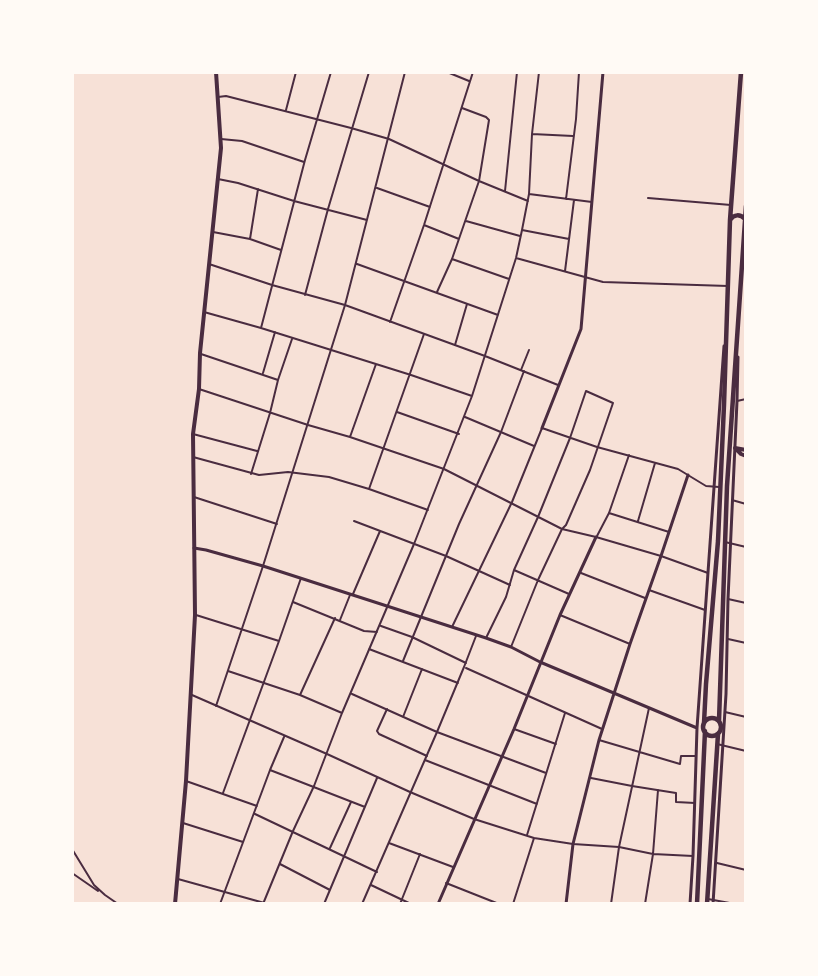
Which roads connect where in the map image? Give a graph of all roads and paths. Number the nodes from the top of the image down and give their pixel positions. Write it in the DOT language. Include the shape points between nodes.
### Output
graph roads {
  1 [pos="216,72"];
  2 [pos="296,72"];
  3 [pos="331,72"];
  4 [pos="369,72"];
  5 [pos="405,72"];
  6 [pos="447,72"];
  7 [pos="473,72"];
  8 [pos="517,72"];
  9 [pos="539,72"];
  10 [pos="579,72"];
  11 [pos="601,72"];
  12 [pos="741,72"];
  13 [pos="470,81"];
  14 [pos="218,97"];
  15 [pos="462,108"];
  16 [pos="286,111"];
  17 [pos="318,120"];
  18 [pos="351,128"];
  19 [pos="532,134"];
  20 [pos="573,136"];
  21 [pos="221,139"];
  22 [pos="388,139"];
  23 [pos="304,162"];
  24 [pos="444,165"];
  25 [pos="218,178"];
  26 [pos="479,181"];
  27 [pos="376,188"];
  28 [pos="258,189"];
  29 [pos="504,192"];
  30 [pos="529,194"];
  31 [pos="648,198"];
  32 [pos="566,199"];
  33 [pos="574,200"];
  34 [pos="294,201"];
  35 [pos="528,201"];
  36 [pos="592,202"];
  37 [pos="731,205"];
  38 [pos="746,206"];
  39 [pos="430,207"];
  40 [pos="328,209"];
  41 [pos="746,219"];
  42 [pos="367,220"];
  43 [pos="730,220"];
  44 [pos="466,221"];
  45 [pos="424,225"];
  46 [pos="522,230"];
  47 [pos="213,232"];
  48 [pos="520,237"];
  49 [pos="459,239"];
  50 [pos="569,239"];
  51 [pos="250,240"];
  52 [pos="729,248"];
  53 [pos="281,250"];
  54 [pos="744,253"];
  55 [pos="516,258"];
  56 [pos="452,259"];
  57 [pos="209,264"];
  58 [pos="357,264"];
  59 [pos="565,271"];
  60 [pos="586,277"];
  61 [pos="509,279"];
  62 [pos="405,280"];
  63 [pos="272,285"];
  64 [pos="728,286"];
  65 [pos="437,292"];
  66 [pos="305,295"];
  67 [pos="467,304"];
  68 [pos="345,305"];
  69 [pos="204,312"];
  70 [pos="498,315"];
  71 [pos="390,321"];
  72 [pos="261,328"];
  73 [pos="275,332"];
  74 [pos="424,334"];
  75 [pos="292,339"];
  76 [pos="455,345"];
  77 [pos="529,350"];
  78 [pos="331,351"];
  79 [pos="200,354"];
  80 [pos="485,356"];
  81 [pos="376,364"];
  82 [pos="523,370"];
  83 [pos="262,374"];
  84 [pos="411,375"];
  85 [pos="278,380"];
  86 [pos="558,385"];
  87 [pos="199,389"];
  88 [pos="472,396"];
  89 [pos="746,399"];
  90 [pos="735,402"];
  91 [pos="270,412"];
  92 [pos="397,412"];
  93 [pos="465,417"];
  94 [pos="308,425"];
  95 [pos="542,428"];
  96 [pos="501,432"];
  97 [pos="193,434"];
  98 [pos="459,434"];
  99 [pos="350,437"];
  100 [pos="570,438"];
  101 [pos="534,446"];
  102 [pos="597,447"];
  103 [pos="735,448"];
  104 [pos="384,449"];
  105 [pos="746,450"];
  106 [pos="258,452"];
  107 [pos="629,455"];
  108 [pos="746,456"];
  109 [pos="192,457"];
  110 [pos="655,463"];
  111 [pos="444,469"];
  112 [pos="293,473"];
  113 [pos="251,474"];
  114 [pos="688,476"];
  115 [pos="476,486"];
  116 [pos="716,487"];
  117 [pos="369,489"];
  118 [pos="193,497"];
  119 [pos="732,500"];
  120 [pos="512,502"];
  121 [pos="746,504"];
  122 [pos="428,510"];
  123 [pos="609,513"];
  124 [pos="538,517"];
  125 [pos="354,521"];
  126 [pos="637,522"];
  127 [pos="277,524"];
  128 [pos="562,529"];
  129 [pos="380,531"];
  130 [pos="669,532"];
  131 [pos="596,537"];
  132 [pos="728,543"];
  133 [pos="414,544"];
  134 [pos="746,547"];
  135 [pos="194,548"];
  136 [pos="446,556"];
  137 [pos="661,556"];
  138 [pos="263,566"];
  139 [pos="514,570"];
  140 [pos="479,571"];
  141 [pos="578,573"];
  142 [pos="708,573"];
  143 [pos="301,578"];
  144 [pos="538,580"];
  145 [pos="510,585"];
  146 [pos="649,590"];
  147 [pos="569,594"];
  148 [pos="351,595"];
  149 [pos="645,598"];
  150 [pos="728,599"];
  151 [pos="292,602"];
  152 [pos="746,603"];
  153 [pos="388,606"];
  154 [pos="705,610"];
  155 [pos="195,615"];
  156 [pos="560,615"];
  157 [pos="420,616"];
  158 [pos="335,618"];
  159 [pos="340,620"];
  160 [pos="380,626"];
  161 [pos="452,627"];
  162 [pos="243,629"];
  163 [pos="377,633"];
  164 [pos="476,635"];
  165 [pos="412,637"];
  166 [pos="486,638"];
  167 [pos="727,638"];
  168 [pos="279,642"];
  169 [pos="746,643"];
  170 [pos="630,644"];
  171 [pos="511,647"];
  172 [pos="369,649"];
  173 [pos="403,661"];
  174 [pos="540,662"];
  175 [pos="466,663"];
  176 [pos="464,667"];
  177 [pos="422,669"];
  178 [pos="228,671"];
  179 [pos="458,683"];
  180 [pos="264,684"];
  181 [pos="614,692"];
  182 [pos="351,693"];
  183 [pos="191,695"];
  184 [pos="300,695"];
  185 [pos="528,695"];
  186 [pos="216,706"];
  187 [pos="649,708"];
  188 [pos="387,709"];
  189 [pos="725,712"];
  190 [pos="342,713"];
  191 [pos="565,713"];
  192 [pos="403,717"];
  193 [pos="746,717"];
  194 [pos="250,720"];
  195 [pos="719,721"];
  196 [pos="704,723"];
  197 [pos="697,728"];
  198 [pos="514,729"];
  199 [pos="603,729"];
  200 [pos="705,731"];
  201 [pos="437,732"];
  202 [pos="718,734"];
  203 [pos="284,737"];
  204 [pos="599,740"];
  205 [pos="556,744"];
  206 [pos="720,744"];
  207 [pos="746,751"];
  208 [pos="639,752"];
  209 [pos="327,754"];
  210 [pos="696,756"];
  211 [pos="501,757"];
  212 [pos="426,758"];
  213 [pos="270,770"];
  214 [pos="546,773"];
  215 [pos="589,777"];
  216 [pos="377,778"];
  217 [pos="186,781"];
  218 [pos="314,786"];
  219 [pos="489,786"];
  220 [pos="632,786"];
  221 [pos="658,790"];
  222 [pos="410,792"];
  223 [pos="223,793"];
  224 [pos="351,802"];
  225 [pos="694,802"];
  226 [pos="537,804"];
  227 [pos="257,806"];
  228 [pos="365,807"];
  229 [pos="255,813"];
  230 [pos="474,819"];
  231 [pos="183,824"];
  232 [pos="293,831"];
  233 [pos="527,835"];
  234 [pos="534,838"];
  235 [pos="243,842"];
  236 [pos="389,843"];
  237 [pos="573,844"];
  238 [pos="619,847"];
  239 [pos="330,848"];
  240 [pos="72,849"];
  241 [pos="714,850"];
  242 [pos="420,854"];
  243 [pos="653,854"];
  244 [pos="345,856"];
  245 [pos="693,856"];
  246 [pos="716,863"];
  247 [pos="280,864"];
  248 [pos="453,867"];
  249 [pos="746,870"];
  250 [pos="377,872"];
  251 [pos="72,873"];
  252 [pos="178,879"];
  253 [pos="446,883"];
  254 [pos="370,885"];
  255 [pos="330,890"];
  256 [pos="224,892"];
  257 [pos="105,896"];
  258 [pos="709,901"];
  259 [pos="401,902"];
  260 [pos="494,903"];
  261 [pos="118,904"];
  262 [pos="175,904"];
  263 [pos="220,904"];
  264 [pos="265,904"];
  265 [pos="324,904"];
  266 [pos="362,904"];
  267 [pos="411,904"];
  268 [pos="438,904"];
  269 [pos="499,904"];
  270 [pos="513,904"];
  271 [pos="566,904"];
  272 [pos="611,904"];
  273 [pos="645,904"];
  274 [pos="690,904"];
  275 [pos="697,904"];
  276 [pos="713,904"];
  277 [pos="735,904"];
  1 -- 14 [label="main road"];
  2 -- 16 [label="street"];
  3 -- 17 [label="street"];
  4 -- 18 [label="street"];
  5 -- 22 [label="street"];
  6 -- 13 [label="street"];
  7 -- 13 [label="street"];
  8 -- 29 [label="street"];
  9 -- 19 [label="street"];
  10 -- 20 [label="street"];
  11 -- 36 [label="street"];
  12 -- 37 [label="highway"];
  13 -- 15 [label="street"];
  14 -- 16 [label="street"];
  14 -- 21 [label="main road"];
  15 -- 24 [label="street"];
  15 -- 26 [label="street" via="489,120"];
  16 -- 17 [label="street"];
  17 -- 18 [label="street"];
  17 -- 23 [label="street"];
  18 -- 22 [label="street"];
  18 -- 40 [label="street"];
  19 -- 20 [label="street"];
  19 -- 30 [label="street"];
  20 -- 32 [label="street"];
  21 -- 23 [label="street" via="242,141"];
  21 -- 25 [label="main road"];
  22 -- 24 [label="street"];
  22 -- 27 [label="street"];
  23 -- 34 [label="street"];
  24 -- 26 [label="street"];
  24 -- 39 [label="street"];
  25 -- 28 [label="street"];
  25 -- 47 [label="main road"];
  26 -- 29 [label="street"];
  26 -- 44 [label="street"];
  27 -- 39 [label="street"];
  27 -- 42 [label="street"];
  28 -- 34 [label="street"];
  28 -- 51 [label="street"];
  29 -- 35 [label="street"];
  30 -- 32 [label="street"];
  30 -- 35 [label="street"];
  31 -- 37 [label="street"];
  32 -- 33 [label="street"];
  33 -- 36 [label="street"];
  33 -- 50 [label="street"];
  34 -- 40 [label="street"];
  34 -- 53 [label="street"];
  35 -- 46 [label="street"];
  36 -- 60 [label="street"];
  37 -- 43 [label="highway"];
  38 -- 41 [label="highway"];
  39 -- 45 [label="street"];
  40 -- 42 [label="street"];
  40 -- 66 [label="street"];
  41 -- 43 [label="highway" via="735,215"];
  41 -- 54 [label="highway"];
  42 -- 58 [label="street"];
  43 -- 52 [label="highway"];
  44 -- 48 [label="street"];
  44 -- 49 [label="street"];
  45 -- 49 [label="street"];
  45 -- 62 [label="street"];
  46 -- 48 [label="street"];
  46 -- 50 [label="street"];
  47 -- 51 [label="street"];
  47 -- 57 [label="main road"];
  48 -- 55 [label="street"];
  49 -- 56 [label="street"];
  50 -- 59 [label="street"];
  51 -- 53 [label="street"];
  52 -- 54 [label="highway"];
  52 -- 64 [label="highway"];
  53 -- 63 [label="street"];
  54 -- 90 [label="highway"];
  55 -- 59 [label="street"];
  55 -- 61 [label="street"];
  56 -- 61 [label="street"];
  56 -- 65 [label="street"];
  57 -- 63 [label="street"];
  57 -- 69 [label="main road"];
  58 -- 62 [label="street"];
  58 -- 68 [label="street"];
  59 -- 60 [label="street"];
  60 -- 64 [label="street" via="603,282"];
  60 -- 86 [label="street" via="580,334"];
  61 -- 70 [label="street"];
  62 -- 65 [label="street"];
  62 -- 71 [label="street"];
  63 -- 66 [label="street"];
  63 -- 72 [label="street"];
  64 -- 116 [label="highway" via="724,405"];
  65 -- 67 [label="street"];
  66 -- 68 [label="street"];
  67 -- 70 [label="street"];
  67 -- 76 [label="street"];
  68 -- 71 [label="street"];
  68 -- 78 [label="street"];
  69 -- 72 [label="street"];
  69 -- 79 [label="main road"];
  70 -- 80 [label="street"];
  71 -- 74 [label="street"];
  72 -- 73 [label="street"];
  73 -- 75 [label="street"];
  73 -- 83 [label="street"];
  74 -- 76 [label="street"];
  74 -- 84 [label="street"];
  75 -- 78 [label="street"];
  75 -- 85 [label="street"];
  76 -- 80 [label="street"];
  77 -- 82 [label="street"];
  78 -- 81 [label="street"];
  78 -- 94 [label="street"];
  79 -- 83 [label="street"];
  79 -- 87 [label="main road"];
  80 -- 82 [label="street"];
  80 -- 88 [label="street"];
  81 -- 84 [label="street"];
  81 -- 99 [label="street"];
  82 -- 86 [label="street"];
  82 -- 96 [label="street"];
  83 -- 85 [label="street"];
  84 -- 88 [label="street"];
  84 -- 92 [label="street"];
  85 -- 91 [label="street"];
  86 -- 95 [label="street"];
  87 -- 91 [label="street"];
  87 -- 97 [label="main road"];
  88 -- 93 [label="street"];
  89 -- 90 [label="street"];
  90 -- 103 [label="street"];
  90 -- 132 [label="highway" via="727,486"];
  91 -- 94 [label="street"];
  91 -- 106 [label="street"];
  92 -- 98 [label="street"];
  92 -- 104 [label="street"];
  93 -- 96 [label="street"];
  93 -- 98 [label="street"];
  94 -- 99 [label="street"];
  94 -- 112 [label="street"];
  95 -- 100 [label="street"];
  95 -- 101 [label="street"];
  96 -- 101 [label="street"];
  96 -- 115 [label="street"];
  97 -- 106 [label="street"];
  97 -- 109 [label="main road"];
  98 -- 111 [label="street"];
  99 -- 104 [label="street"];
  100 -- 102 [label="street"];
  100 -- 102 [label="street" via="586,391 613,403"];
  100 -- 124 [label="street"];
  101 -- 120 [label="street"];
  102 -- 107 [label="street"];
  102 -- 128 [label="street"];
  103 -- 105 [label="main road"];
  103 -- 108 [label="main road"];
  103 -- 119 [label="street"];
  104 -- 111 [label="street"];
  104 -- 117 [label="street"];
  106 -- 113 [label="street"];
  107 -- 110 [label="street"];
  107 -- 123 [label="street"];
  109 -- 113 [label="street"];
  109 -- 118 [label="main road"];
  110 -- 114 [label="street"];
  110 -- 126 [label="street"];
  111 -- 115 [label="street"];
  111 -- 122 [label="street"];
  112 -- 113 [label="street"];
  112 -- 117 [label="street" via="329,477"];
  112 -- 127 [label="street"];
  114 -- 116 [label="street"];
  114 -- 130 [label="street"];
  115 -- 120 [label="street"];
  115 -- 136 [label="street"];
  116 -- 142 [label="street"];
  116 -- 196 [label="highway" via="718,541"];
  117 -- 122 [label="street"];
  118 -- 127 [label="street"];
  118 -- 135 [label="main road"];
  119 -- 121 [label="street"];
  119 -- 132 [label="street"];
  120 -- 124 [label="street"];
  120 -- 140 [label="street"];
  122 -- 133 [label="street"];
  123 -- 126 [label="street"];
  123 -- 131 [label="street"];
  124 -- 128 [label="street"];
  124 -- 139 [label="street"];
  125 -- 129 [label="street"];
  126 -- 130 [label="street"];
  127 -- 138 [label="street"];
  128 -- 131 [label="street"];
  128 -- 144 [label="street"];
  129 -- 133 [label="street"];
  129 -- 148 [label="street"];
  130 -- 137 [label="street"];
  131 -- 137 [label="street"];
  131 -- 141 [label="street"];
  132 -- 134 [label="street"];
  132 -- 150 [label="street"];
  132 -- 195 [label="highway"];
  133 -- 136 [label="street"];
  133 -- 153 [label="street"];
  135 -- 138 [label="street"];
  135 -- 155 [label="main road"];
  136 -- 140 [label="street"];
  136 -- 157 [label="street"];
  137 -- 142 [label="street"];
  137 -- 146 [label="street"];
  138 -- 143 [label="street"];
  138 -- 162 [label="street"];
  139 -- 144 [label="street"];
  139 -- 145 [label="street"];
  140 -- 145 [label="street"];
  140 -- 161 [label="street"];
  141 -- 147 [label="street"];
  141 -- 149 [label="street"];
  142 -- 154 [label="street"];
  143 -- 148 [label="street"];
  143 -- 151 [label="street"];
  144 -- 147 [label="street"];
  144 -- 171 [label="street"];
  145 -- 166 [label="street"];
  146 -- 149 [label="street"];
  146 -- 154 [label="street"];
  147 -- 156 [label="street"];
  148 -- 153 [label="street"];
  148 -- 159 [label="street"];
  149 -- 170 [label="street"];
  150 -- 152 [label="street"];
  150 -- 167 [label="street"];
  151 -- 158 [label="street"];
  151 -- 168 [label="street"];
  153 -- 157 [label="street"];
  153 -- 160 [label="street"];
  154 -- 197 [label="street"];
  155 -- 162 [label="street"];
  155 -- 183 [label="main road"];
  156 -- 170 [label="street"];
  156 -- 174 [label="street"];
  157 -- 161 [label="street"];
  157 -- 165 [label="street"];
  158 -- 159 [label="street"];
  158 -- 184 [label="street"];
  159 -- 163 [label="street"];
  160 -- 163 [label="street"];
  160 -- 165 [label="street"];
  161 -- 164 [label="street"];
  162 -- 168 [label="street"];
  162 -- 178 [label="street"];
  163 -- 172 [label="street"];
  164 -- 166 [label="street"];
  164 -- 175 [label="street"];
  165 -- 173 [label="street"];
  165 -- 175 [label="street"];
  166 -- 171 [label="street"];
  167 -- 169 [label="street"];
  167 -- 189 [label="street"];
  168 -- 180 [label="street"];
  170 -- 181 [label="street"];
  171 -- 174 [label="street"];
  172 -- 173 [label="street"];
  172 -- 182 [label="street"];
  173 -- 177 [label="street"];
  174 -- 181 [label="street"];
  174 -- 185 [label="street"];
  175 -- 176 [label="street"];
  176 -- 179 [label="street"];
  176 -- 185 [label="street"];
  177 -- 179 [label="street"];
  177 -- 192 [label="street"];
  178 -- 180 [label="street"];
  178 -- 186 [label="street"];
  179 -- 201 [label="street"];
  180 -- 184 [label="street"];
  180 -- 194 [label="street"];
  181 -- 187 [label="street"];
  181 -- 199 [label="street"];
  182 -- 188 [label="street"];
  182 -- 190 [label="street"];
  183 -- 186 [label="street"];
  183 -- 217 [label="main road"];
  184 -- 190 [label="street"];
  185 -- 191 [label="street"];
  185 -- 198 [label="street"];
  186 -- 194 [label="street"];
  187 -- 197 [label="street"];
  187 -- 208 [label="street"];
  188 -- 192 [label="street"];
  188 -- 212 [label="street" via="378,734"];
  189 -- 193 [label="street"];
  189 -- 206 [label="street"];
  190 -- 209 [label="street"];
  191 -- 199 [label="street"];
  191 -- 205 [label="street"];
  192 -- 201 [label="street"];
  194 -- 203 [label="street"];
  194 -- 223 [label="street"];
  195 -- 196 [label="highway" via="711,718"];
  195 -- 202 [label="highway"];
  196 -- 200 [label="highway"];
  197 -- 210 [label="street"];
  198 -- 205 [label="street"];
  198 -- 211 [label="street"];
  199 -- 204 [label="street"];
  200 -- 202 [label="highway"];
  200 -- 275 [label="highway"];
  201 -- 211 [label="street"];
  201 -- 212 [label="street"];
  202 -- 206 [label="highway"];
  203 -- 209 [label="street"];
  203 -- 213 [label="street"];
  204 -- 208 [label="street"];
  204 -- 215 [label="street"];
  205 -- 214 [label="street"];
  206 -- 207 [label="street"];
  206 -- 241 [label="highway"];
  208 -- 210 [label="street" via="680,764 681,756"];
  208 -- 220 [label="street"];
  209 -- 216 [label="street"];
  209 -- 218 [label="street"];
  210 -- 225 [label="street"];
  211 -- 214 [label="street"];
  211 -- 219 [label="street"];
  212 -- 219 [label="street"];
  212 -- 222 [label="street"];
  213 -- 218 [label="street"];
  213 -- 227 [label="street"];
  214 -- 226 [label="street"];
  215 -- 220 [label="street"];
  215 -- 237 [label="street"];
  216 -- 222 [label="street"];
  216 -- 228 [label="street"];
  217 -- 223 [label="street"];
  217 -- 231 [label="main road"];
  218 -- 224 [label="street"];
  218 -- 232 [label="street"];
  219 -- 226 [label="street"];
  219 -- 230 [label="street"];
  220 -- 221 [label="street"];
  220 -- 238 [label="street"];
  221 -- 225 [label="street" via="676,793 676,802"];
  221 -- 243 [label="street"];
  222 -- 230 [label="street"];
  222 -- 236 [label="street"];
  223 -- 227 [label="street"];
  224 -- 228 [label="street"];
  224 -- 239 [label="street"];
  225 -- 245 [label="street"];
  226 -- 233 [label="street"];
  227 -- 229 [label="street"];
  228 -- 244 [label="street"];
  229 -- 232 [label="street"];
  229 -- 235 [label="street"];
  230 -- 233 [label="street"];
  230 -- 248 [label="street"];
  231 -- 235 [label="street"];
  231 -- 252 [label="main road"];
  232 -- 239 [label="street"];
  232 -- 247 [label="street"];
  233 -- 234 [label="street"];
  234 -- 237 [label="street"];
  234 -- 270 [label="street"];
  235 -- 256 [label="street"];
  236 -- 242 [label="street"];
  236 -- 250 [label="street"];
  237 -- 238 [label="street"];
  237 -- 271 [label="street"];
  238 -- 243 [label="street"];
  238 -- 272 [label="street"];
  239 -- 244 [label="street"];
  240 -- 257 [label="street"];
  241 -- 246 [label="street"];
  241 -- 258 [label="highway"];
  242 -- 248 [label="street"];
  242 -- 259 [label="street"];
  243 -- 245 [label="street"];
  243 -- 273 [label="street"];
  244 -- 250 [label="street"];
  244 -- 255 [label="street"];
  245 -- 274 [label="street"];
  246 -- 249 [label="street"];
  246 -- 258 [label="street"];
  247 -- 255 [label="street"];
  247 -- 264 [label="street"];
  248 -- 253 [label="street"];
  250 -- 254 [label="street"];
  251 -- 257 [label="street"];
  252 -- 256 [label="street"];
  252 -- 262 [label="main road"];
  253 -- 260 [label="street"];
  253 -- 268 [label="street"];
  254 -- 259 [label="street"];
  254 -- 266 [label="street"];
  255 -- 265 [label="street"];
  256 -- 263 [label="street"];
  256 -- 264 [label="street"];
  257 -- 261 [label="street"];
  258 -- 276 [label="street"];
  258 -- 277 [label="street"];
  259 -- 267 [label="street"];
  260 -- 269 [label="street"];
}
